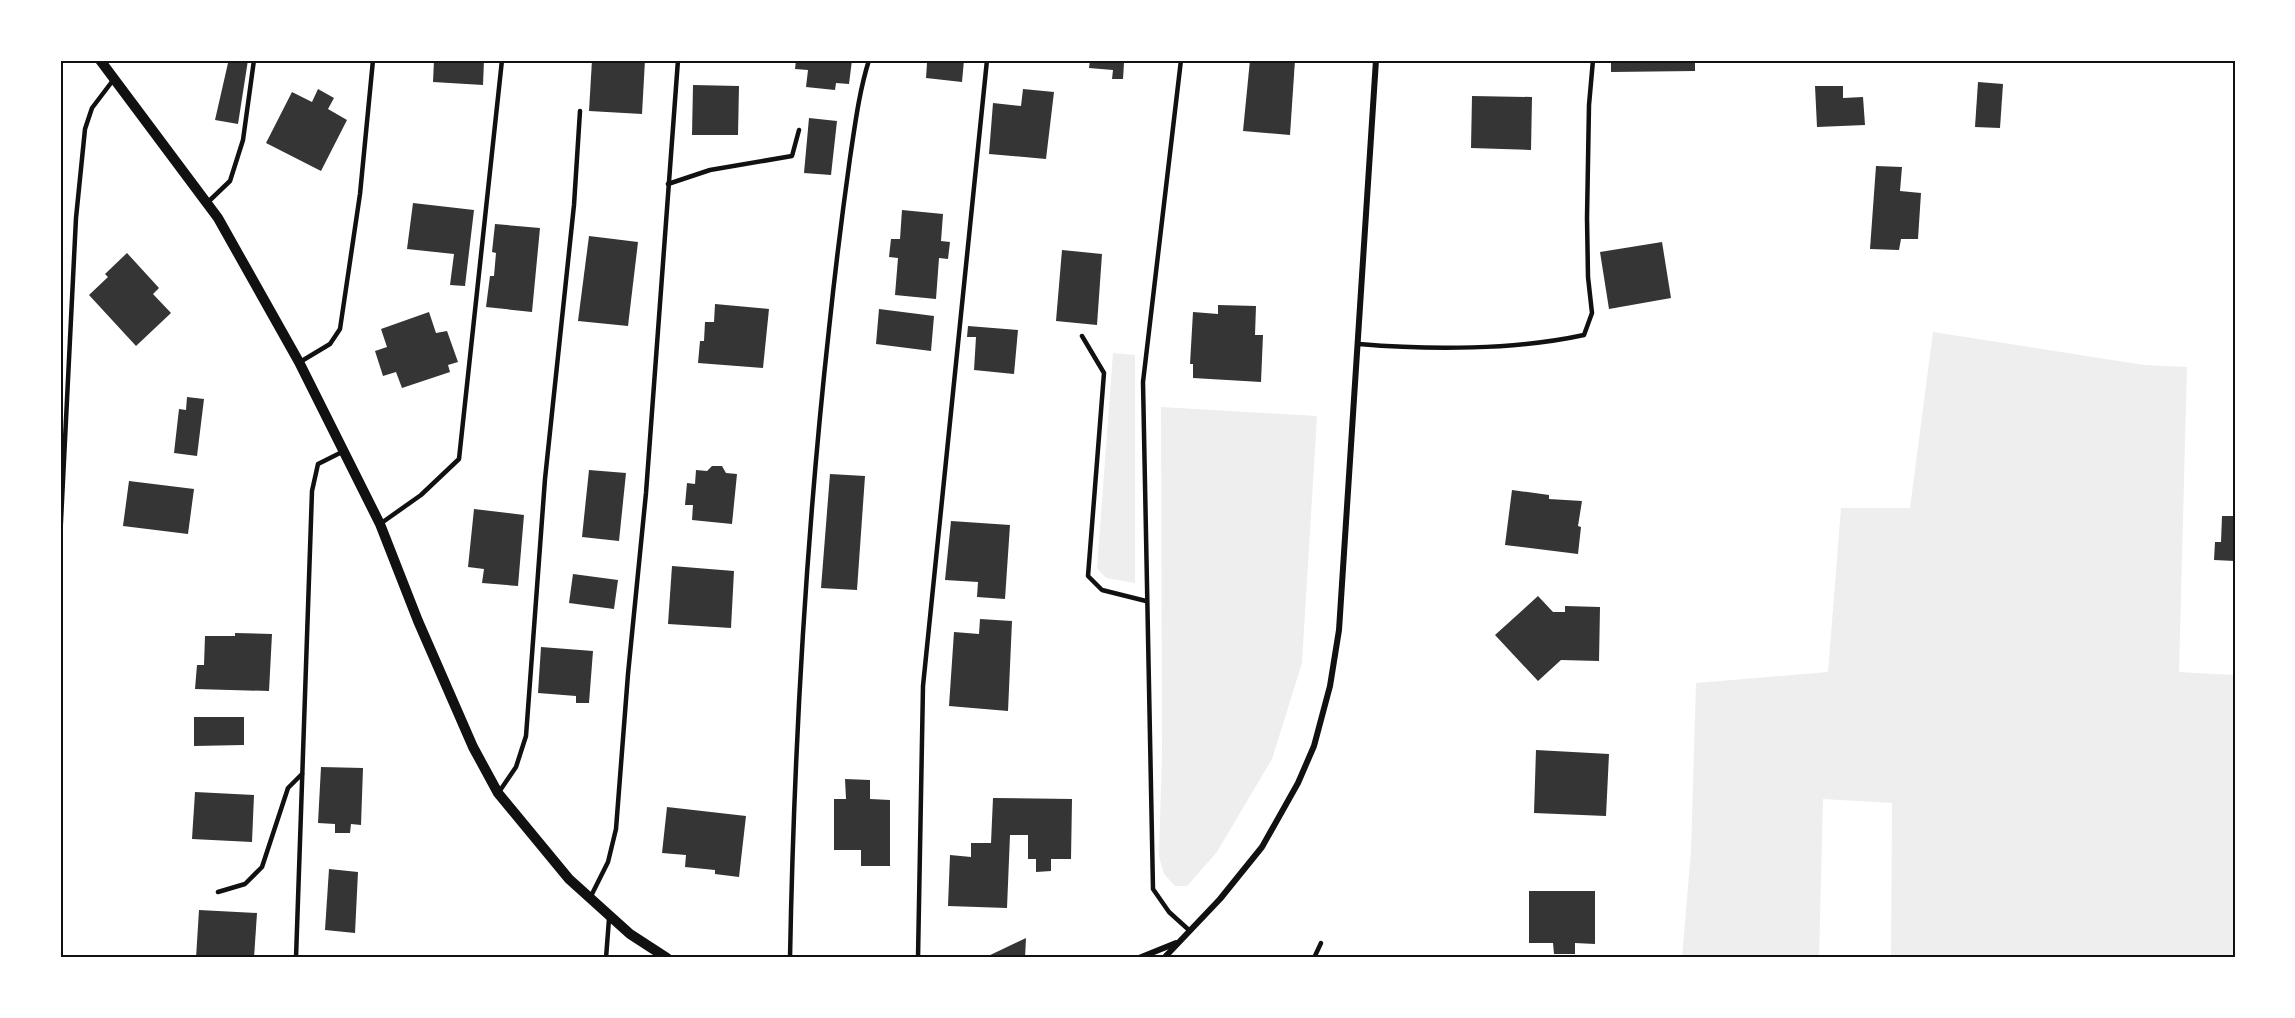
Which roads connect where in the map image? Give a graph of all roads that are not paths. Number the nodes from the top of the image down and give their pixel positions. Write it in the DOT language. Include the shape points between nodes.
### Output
graph roads {
  1 [pos="100,60"];
  2 [pos="254,60"];
  3 [pos="373,60"];
  4 [pos="502,60"];
  5 [pos="678,60"];
  6 [pos="869,60"];
  7 [pos="987,60"];
  8 [pos="1181,60"];
  9 [pos="1376,60"];
  10 [pos="1593,60"];
  11 [pos="115,79"];
  12 [pos="580,111"];
  13 [pos="799,130"];
  14 [pos="668,184"];
  15 [pos="207,203"];
  16 [pos="1082,336"];
  17 [pos="1359,344"];
  18 [pos="299,362"];
  19 [pos="344,451"];
  20 [pos="380,524"];
  21 [pos="60,541"];
  22 [pos="1146,601"];
  23 [pos="302,774"];
  24 [pos="498,794"];
  25 [pos="218,892"];
  26 [pos="590,898"];
  27 [pos="610,916"];
  28 [pos="1190,931"];
  29 [pos="1176,943"];
  30 [pos="1321,943"];
  31 [pos="296,958"];
  32 [pos="606,958"];
  33 [pos="667,958"];
  34 [pos="790,958"];
  35 [pos="918,958"];
  36 [pos="1140,958"];
  37 [pos="1164,958"];
  38 [pos="1314,958"];
  1 -- 11 [label="street"];
  2 -- 15 [label="lane" via="243,140 230,181"];
  3 -- 18 [label="lane" via="340,329 330,344"];
  4 -- 20 [label="lane" via="459,459 421,495"];
  5 -- 14 [label="lane"];
  6 -- 34 [label="lane" via="861,85 841,222 824,380 803,627"];
  7 -- 35 [label="lane" via="923,686"];
  8 -- 22 [label="lane" via="1143,382"];
  9 -- 17 [label="street"];
  10 -- 17 [label="lane" via="1587,218 1593,313 1584,335 1427,348"];
  11 -- 15 [label="street"];
  11 -- 21 [label="lane" via="92,108 85,129 76,218"];
  12 -- 24 [label="lane" via="545,479 526,736 516,767"];
  13 -- 14 [label="lane" via="792,156 710,170"];
  14 -- 26 [label="lane" via="616,829 608,862"];
  15 -- 18 [label="street"];
  16 -- 22 [label="lane" via="1104,373 1088,576 1102,590"];
  17 -- 28 [label="street" via="1339,630 1330,686 1314,746 1262,848"];
  18 -- 19 [label="street"];
  19 -- 20 [label="street"];
  19 -- 23 [label="lane" via="318,464 312,491"];
  20 -- 24 [label="street" via="418,621"];
  22 -- 28 [label="lane" via="1153,889 1169,912"];
  23 -- 25 [label="lane" via="288,788 262,867 245,884"];
  23 -- 31 [label="lane"];
  24 -- 26 [label="street" via="534,840"];
  26 -- 27 [label="street"];
  27 -- 32 [label="lane"];
  27 -- 33 [label="street"];
  28 -- 29 [label="street"];
  29 -- 36 [label="street"];
  29 -- 37 [label="street"];
  30 -- 38 [label="lane"];
}
